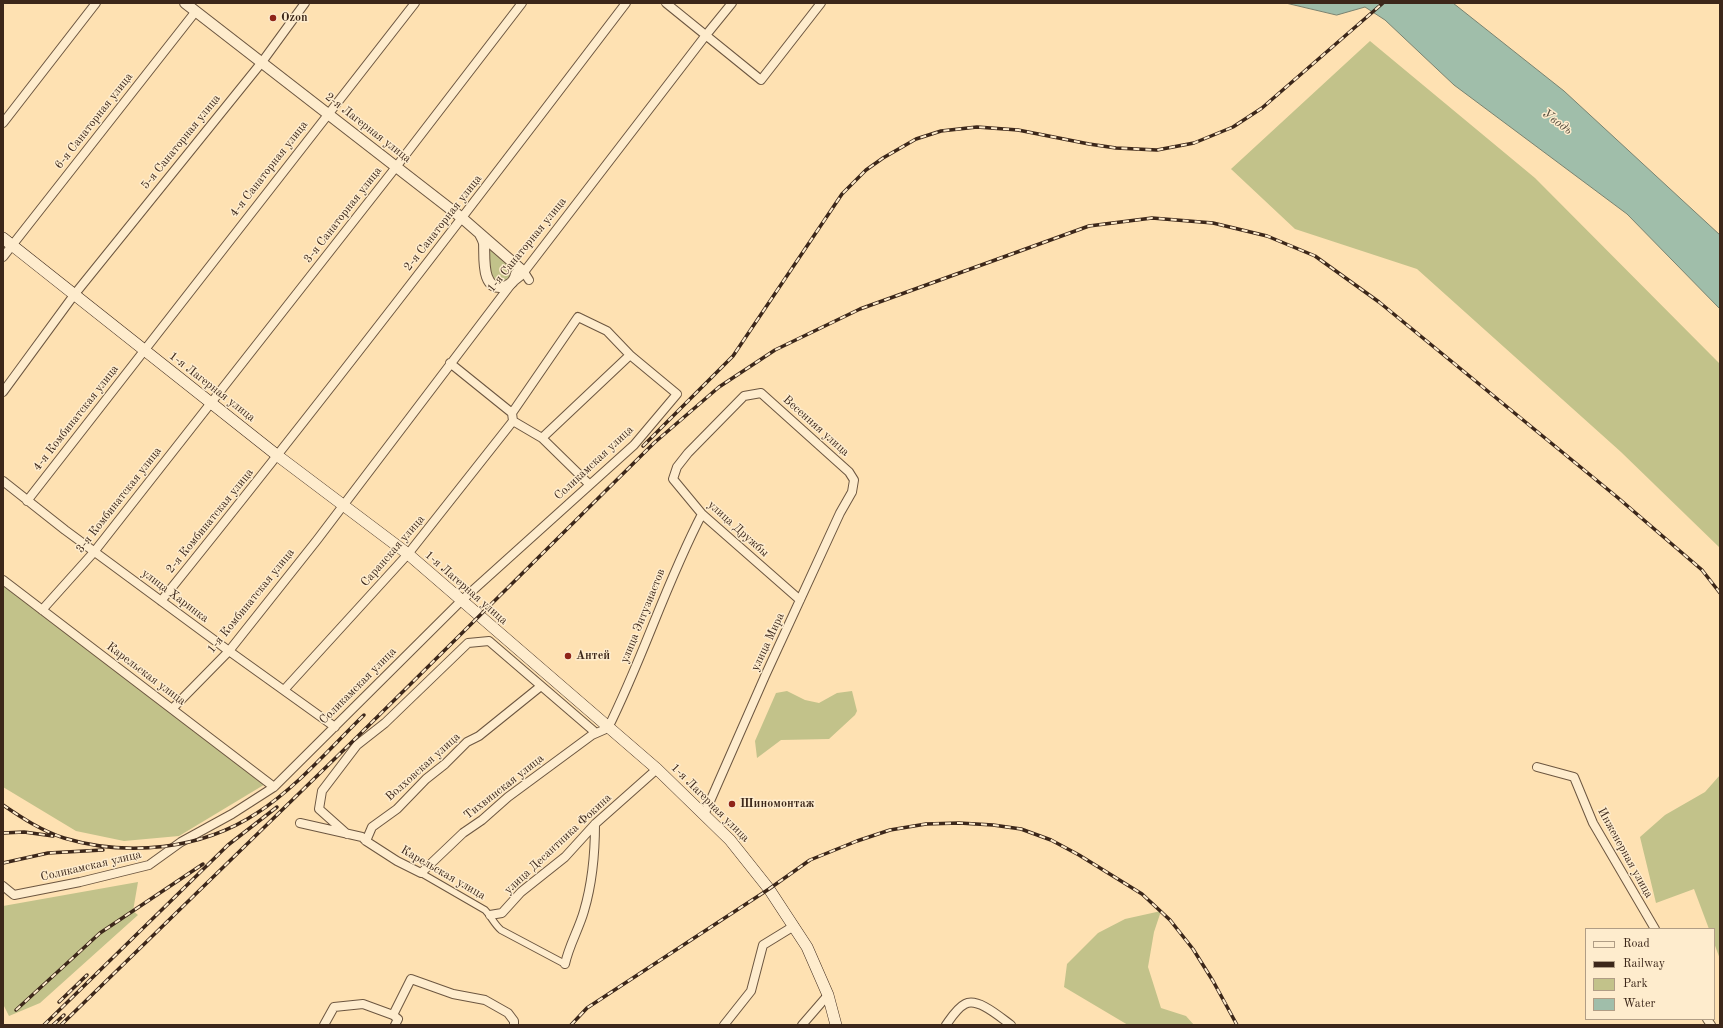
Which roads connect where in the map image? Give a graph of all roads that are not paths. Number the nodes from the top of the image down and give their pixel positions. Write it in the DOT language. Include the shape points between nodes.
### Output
graph roads {
  1 [pos="96,3"];
  2 [pos="185,3"];
  3 [pos="305,3"];
  4 [pos="414,3"];
  5 [pos="522,3"];
  6 [pos="626,3"];
  7 [pos="666,3"];
  8 [pos="732,3"];
  9 [pos="821,3"];
  10 [pos="196,11"];
  11 [pos="706,35"];
  12 [pos="262,62"];
  13 [pos="328,113"];
  14 [pos="3,123"];
  15 [pos="396,167"];
  16 [pos="462,218"];
  17 [pos="480,234"];
  18 [pos="7,242"];
  19 [pos="3,257"];
  20 [pos="512,261"];
  21 [pos="527,276"];
  22 [pos="514,280"];
  23 [pos="74,295"];
  24 [pos="144,350"];
  25 [pos="630,355"];
  26 [pos="450,363"];
  27 [pos="3,392"];
  28 [pos="211,403"];
  29 [pos="512,417"];
  30 [pos="542,438"];
  31 [pos="278,456"];
  32 [pos="677,467"];
  33 [pos="854,480"];
  34 [pos="3,481"];
  35 [pos="589,484"];
  36 [pos="27,501"];
  37 [pos="343,504"];
  38 [pos="702,514"];
  39 [pos="94,552"];
  40 [pos="408,554"];
  41 [pos="3,580"];
  42 [pos="161,600"];
  43 [pos="800,600"];
  44 [pos="461,601"];
  45 [pos="42,610"];
  46 [pos="229,651"];
  47 [pos="541,686"];
  48 [pos="284,690"];
  49 [pos="172,709"];
  50 [pos="335,726"];
  51 [pos="608,728"];
  52 [pos="596,733"];
  53 [pos="1537,767"];
  54 [pos="657,769"];
  55 [pos="274,787"];
  56 [pos="704,815"];
  57 [pos="300,824"];
  58 [pos="595,824"];
  59 [pos="347,834"];
  60 [pos="366,841"];
  61 [pos="421,873"];
  62 [pos="3,886"];
  63 [pos="490,915"];
  64 [pos="794,926"];
  65 [pos="1654,928"];
  66 [pos="565,964"];
  67 [pos="828,995"];
  68 [pos="393,1015"];
  69 [pos="324,1025"];
  70 [pos="395,1025"];
  71 [pos="514,1025"];
  72 [pos="724,1025"];
  73 [pos="802,1025"];
  74 [pos="836,1025"];
  75 [pos="946,1025"];
  76 [pos="1011,1025"];
  1 -- 14 [label="street"];
  2 -- 10 [label="street, 2-я Лагерная улица"];
  3 -- 12 [label="street, 5-я Санаторная улица"];
  4 -- 13 [label="street, 4-я Санаторная улица"];
  5 -- 15 [label="street, 3-я Санаторная улица"];
  6 -- 16 [label="street, 2-я Санаторная улица"];
  7 -- 11 [label="street"];
  8 -- 11 [label="street, 1-я Санаторная улица"];
  9 -- 11 [label="street" via="761,80"];
  10 -- 12 [label="street, 2-я Лагерная улица"];
  10 -- 18 [label="street, 6-я Санаторная улица"];
  11 -- 21 [label="street, 1-я Санаторная улица"];
  12 -- 13 [label="street, 2-я Лагерная улица"];
  12 -- 23 [label="street, 5-я Санаторная улица"];
  13 -- 15 [label="street, 2-я Лагерная улица"];
  13 -- 24 [label="street, 4-я Санаторная улица"];
  15 -- 16 [label="street, 2-я Лагерная улица"];
  15 -- 28 [label="street, 3-я Санаторная улица"];
  16 -- 17 [label="street, 2-я Лагерная улица"];
  16 -- 31 [label="street, 2-я Санаторная улица"];
  17 -- 20 [label="street, 2-я Лагерная улица"];
  17 -- 22 [label="street" via="484,242 483,259 488,280 500,286 510,284"];
  18 -- 19 [label="street, 6-я Санаторная улица"];
  18 -- 23 [label="main road, 1-я Лагерная улица"];
  20 -- 21 [label="street, 2-я Лагерная улица"];
  20 -- 22 [label="street" via="516,270"];
  21 -- 22 [label="street, 1-я Санаторная улица"];
  22 -- 26 [label="street, 1-я Санаторная улица"];
  23 -- 24 [label="main road, 1-я Лагерная улица"];
  23 -- 27 [label="street, 5-я Санаторная улица"];
  24 -- 28 [label="main road, 1-я Лагерная улица"];
  24 -- 36 [label="street, 4-я Комбинатская улица"];
  25 -- 29 [label="street, Саранская улица" via="607,331 578,316"];
  25 -- 30 [label="street"];
  25 -- 35 [label="street, Соликамская улица" via="677,394 634,445"];
  26 -- 29 [label="street"];
  26 -- 37 [label="street, 1-я Санаторная улица"];
  28 -- 31 [label="main road, 1-я Лагерная улица"];
  28 -- 39 [label="street, 3-я Комбинатская улица"];
  29 -- 30 [label="street"];
  29 -- 40 [label="street, Саранская улица"];
  30 -- 35 [label="street"];
  31 -- 37 [label="main road, 1-я Лагерная улица"];
  31 -- 42 [label="street, 2-я Комбинатская улица"];
  32 -- 33 [label="street, Весенняя улица" via="744,396 761,393 849,472"];
  32 -- 38 [label="street, улица Дружбы" via="673,479"];
  33 -- 43 [label="street, улица Мира" via="852,492"];
  34 -- 36 [label="street, улица Харинка"];
  35 -- 44 [label="street, Соликамская улица"];
  36 -- 39 [label="street, улица Харинка"];
  37 -- 40 [label="main road, 1-я Лагерная улица"];
  37 -- 46 [label="street, 1-я Комбинатская улица"];
  38 -- 43 [label="street, улица Дружбы"];
  38 -- 51 [label="street, улица Энтузиастов" via="679,561"];
  39 -- 42 [label="street, улица Харинка"];
  39 -- 45 [label="street, 3-я Комбинатская улица"];
  40 -- 44 [label="main road, 1-я Лагерная улица"];
  40 -- 48 [label="street, Саранская улица"];
  41 -- 45 [label="street, Карельская улица"];
  42 -- 46 [label="street, улица Харинка"];
  43 -- 56 [label="street, улица Мира"];
  44 -- 50 [label="street, Соликамская улица"];
  44 -- 51 [label="main road, 1-я Лагерная улица"];
  45 -- 49 [label="street, Карельская улица"];
  46 -- 48 [label="street, улица Харинка"];
  46 -- 49 [label="street, 1-я Комбинатская улица"];
  47 -- 52 [label="street"];
  47 -- 59 [label="street" via="489,641 468,643 385,723 357,745 322,791 319,809"];
  47 -- 60 [label="street, Волховская улица" via="479,736 467,742 397,809 372,827"];
  48 -- 50 [label="street, улица Харинка"];
  49 -- 55 [label="street, Карельская улица"];
  50 -- 55 [label="street, Соликамская улица"];
  51 -- 52 [label="street, Тихвинская улица"];
  51 -- 54 [label="main road, 1-я Лагерная улица"];
  52 -- 61 [label="street, Тихвинская улица" via="508,797"];
  53 -- 65 [label="street, Инженерная улица" via="1574,777 1593,823"];
  54 -- 56 [label="main road, 1-я Лагерная улица"];
  54 -- 58 [label="street, улица Десантника Фокина"];
  55 -- 62 [label="street, Соликамская улица" via="181,842 150,865 14,895"];
  56 -- 64 [label="main road, 1-я Лагерная улица" via="750,864"];
  57 -- 59 [label="street, Карельская улица"];
  58 -- 63 [label="street, улица Десантника Фокина" via="565,856 521,892 502,912"];
  58 -- 66 [label="street" via="584,912"];
  59 -- 60 [label="street, Карельская улица" via="362,837"];
  60 -- 61 [label="street, Карельская улица"];
  61 -- 63 [label="street, Карельская улица"];
  63 -- 66 [label="street, Карельская улица" via="493,923 501,930"];
  64 -- 67 [label="main road, 1-я Лагерная улица" via="807,947"];
  64 -- 72 [label="street" via="763,945 751,991"];
  67 -- 73 [label="street"];
  67 -- 74 [label="main road, 1-я Лагерная улица"];
  68 -- 69 [label="street" via="363,1004 334,1007"];
  68 -- 70 [label="street" via="398,1019"];
  68 -- 71 [label="street" via="411,979 453,994 485,1000 508,1013"];
  75 -- 76 [label="street" via="959,1008 965,1003 973,1002 986,1007"];
}
